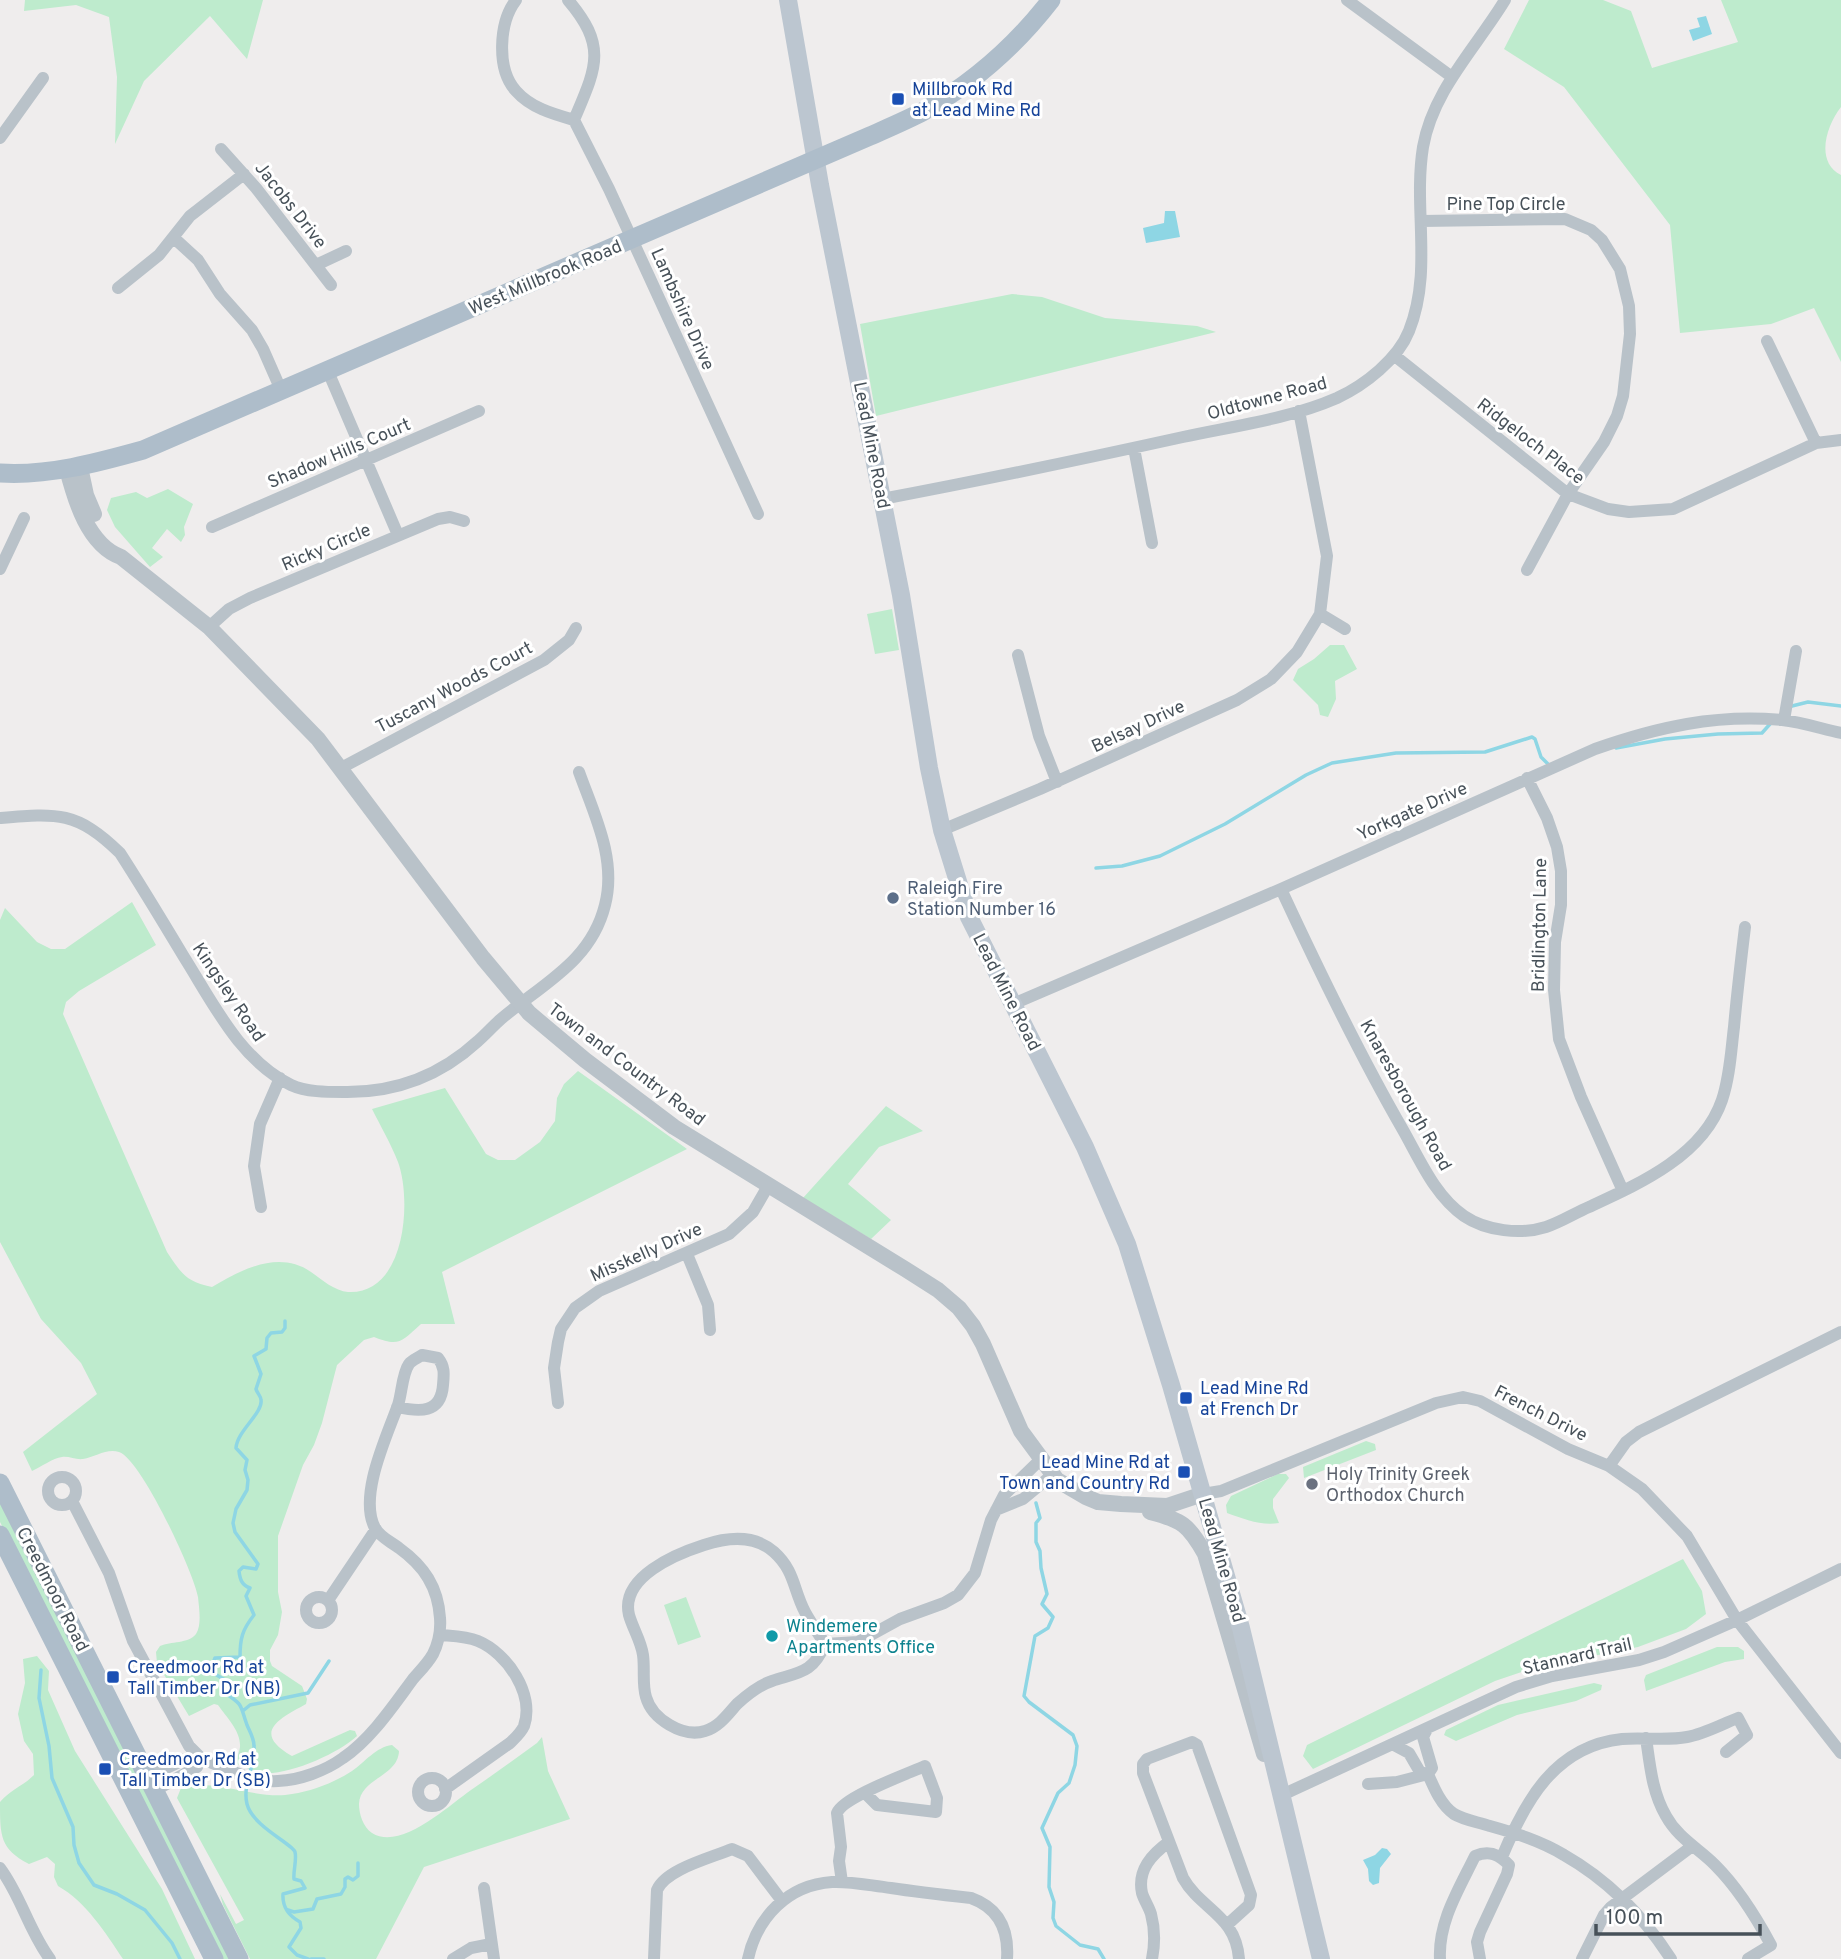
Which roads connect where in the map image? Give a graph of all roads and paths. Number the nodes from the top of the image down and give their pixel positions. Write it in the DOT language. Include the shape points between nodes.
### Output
graph roads {
  1 [pos="516,0"];
  2 [pos="568,0"];
  3 [pos="788,0"];
  4 [pos="1051,0"];
  5 [pos="1347,0"];
  6 [pos="1505,0"];
  7 [pos="1452,77"];
  8 [pos="43,78"];
  9 [pos="574,120"];
  10 [pos="0,138"];
  11 [pos="221,149"];
  12 [pos="816,159"];
  13 [pos="244,174"];
  14 [pos="1421,221"];
  15 [pos="174,238"];
  16 [pos="632,240"];
  17 [pos="346,251"];
  18 [pos="316,265"];
  19 [pos="331,285"];
  20 [pos="118,288"];
  21 [pos="1767,341"];
  22 [pos="1395,356"];
  23 [pos="327,369"];
  24 [pos="281,390"];
  25 [pos="479,411"];
  26 [pos="1299,411"];
  27 [pos="1841,440"];
  28 [pos="1816,443"];
  29 [pos="1134,448"];
  30 [pos="366,461"];
  31 [pos="73,468"];
  32 [pos="0,473"];
  33 [pos="1568,494"];
  34 [pos="882,499"];
  35 [pos="758,514"];
  36 [pos="24,518"];
  37 [pos="464,521"];
  38 [pos="212,527"];
  39 [pos="398,535"];
  40 [pos="1152,543"];
  41 [pos="0,569"];
  42 [pos="1527,570"];
  43 [pos="1320,614"];
  44 [pos="209,627"];
  45 [pos="576,628"];
  46 [pos="1345,629"];
  47 [pos="1796,651"];
  48 [pos="1018,655"];
  49 [pos="1784,720"];
  50 [pos="1841,733"];
  51 [pos="341,768"];
  52 [pos="579,772"];
  53 [pos="1527,778"];
  54 [pos="1057,782"];
  55 [pos="0,818"];
  56 [pos="942,830"];
  57 [pos="1281,889"];
  58 [pos="1745,927"];
  59 [pos="1013,1004"];
  60 [pos="520,1005"];
  61 [pos="280,1079"];
  62 [pos="768,1186"];
  63 [pos="1623,1191"];
  64 [pos="261,1207"];
  65 [pos="687,1254"];
  66 [pos="710,1330"];
  67 [pos="1841,1332"];
  68 [pos="558,1403"];
  69 [pos="397,1407"];
  70 [pos="1040,1460"];
  71 [pos="1609,1466"];
  72 [pos="1052,1475"];
  73 [pos="0,1483"];
  74 [pos="1203,1494"];
  75 [pos="72,1501"];
  76 [pos="1121,1504"];
  77 [pos="996,1510"];
  78 [pos="376,1529"];
  79 [pos="0,1535"];
  80 [pos="1841,1569"];
  81 [pos="328,1600"];
  82 [pos="1737,1620"];
  83 [pos="441,1635"];
  84 [pos="825,1644"];
  85 [pos="1427,1729"];
  86 [pos="1646,1738"];
  87 [pos="1394,1745"];
  88 [pos="1726,1752"];
  89 [pos="1841,1753"];
  90 [pos="201,1758"];
  91 [pos="1429,1774"];
  92 [pos="151,1784"];
  93 [pos="1368,1784"];
  94 [pos="445,1789"];
  95 [pos="864,1793"];
  96 [pos="1282,1795"];
  97 [pos="1290,1829"];
  98 [pos="1512,1832"];
  99 [pos="1169,1842"];
  100 [pos="1691,1847"];
  101 [pos="1502,1857"];
  102 [pos="0,1868"];
  103 [pos="842,1882"];
  104 [pos="484,1888"];
  105 [pos="1621,1898"];
  106 [pos="782,1901"];
  107 [pos="1228,1924"];
  108 [pos="491,1944"];
  109 [pos="50,1959"];
  110 [pos="214,1959"];
  111 [pos="239,1959"];
  112 [pos="453,1959"];
  113 [pos="494,1959"];
  114 [pos="654,1959"];
  115 [pos="748,1959"];
  116 [pos="1007,1959"];
  117 [pos="1152,1959"];
  118 [pos="1239,1959"];
  119 [pos="1321,1959"];
  120 [pos="1440,1959"];
  121 [pos="1480,1959"];
  122 [pos="1582,1959"];
  123 [pos="1671,1959"];
  124 [pos="1748,1959"];
  1 -- 9 [label="street" via="502,31 510,83 530,103"];
  2 -- 9 [label="street" via="594,41 596,55"];
  3 -- 12 [label="main road, Lead Mine Road"];
  4 -- 12 [label="main road, West Millbrook Road" via="1008,48 956,91 921,113"];
  5 -- 7 [label="street"];
  6 -- 7 [label="street, Oldtowne Road"];
  7 -- 14 [label="street, Oldtowne Road" via="1431,118 1424,145"];
  8 -- 10 [label="street"];
  9 -- 16 [label="street, Lambshire Drive"];
  11 -- 13 [label="street, Jacobs Drive"];
  12 -- 16 [label="main road, West Millbrook Road"];
  12 -- 34 [label="main road, Lead Mine Road"];
  13 -- 15 [label="street" via="190,216"];
  13 -- 18 [label="street, Jacobs Drive"];
  14 -- 22 [label="street, Oldtowne Road" via="1421,292 1409,332"];
  14 -- 33 [label="street, Pine Top Circle" via="1564,219 1591,230 1620,269 1630,334 1623,396 1604,442"];
  15 -- 20 [label="street"];
  15 -- 24 [label="street" via="198,260 251,330"];
  16 -- 23 [label="main road, West Millbrook Road"];
  16 -- 35 [label="street, Lambshire Drive"];
  17 -- 18 [label="street"];
  18 -- 19 [label="street, Jacobs Drive"];
  21 -- 28 [label="street"];
  22 -- 26 [label="street, Oldtowne Road" via="1339,397"];
  22 -- 33 [label="street, Ridgeloch Place"];
  23 -- 24 [label="main road, West Millbrook Road"];
  23 -- 30 [label="street"];
  24 -- 31 [label="main road, West Millbrook Road" via="143,450"];
  25 -- 30 [label="street, Shadow Hills Court"];
  26 -- 29 [label="street, Oldtowne Road"];
  26 -- 43 [label="street, Belsay Drive" via="1327,556"];
  27 -- 28 [label="street, Ridgeloch Place"];
  28 -- 33 [label="street, Ridgeloch Place" via="1673,509 1629,512"];
  29 -- 34 [label="street, Oldtowne Road"];
  29 -- 40 [label="street"];
  30 -- 38 [label="street, Shadow Hills Court"];
  30 -- 39 [label="street"];
  31 -- 32 [label="main road, West Millbrook Road"];
  31 -- 44 [label="street, Town and Country Road" via="97,522 121,557"];
  33 -- 42 [label="street, Pine Top Circle"];
  34 -- 56 [label="main road, Lead Mine Road"];
  36 -- 41 [label="street"];
  37 -- 39 [label="street, Ricky Circle" via="438,519"];
  39 -- 44 [label="street, Ricky Circle" via="250,598"];
  43 -- 46 [label="street"];
  43 -- 54 [label="street, Belsay Drive" via="1297,652 1271,679 1237,700"];
  44 -- 51 [label="street, Town and Country Road"];
  45 -- 51 [label="street, Tuscany Woods Court" via="569,640 544,660"];
  47 -- 49 [label="street"];
  48 -- 54 [label="street" via="1039,736"];
  49 -- 50 [label="street, Yorkgate Drive"];
  49 -- 53 [label="street, Yorkgate Drive" via="1688,722 1595,749"];
  51 -- 60 [label="street, Town and Country Road"];
  52 -- 60 [label="street, Kingsley Road" via="608,860 610,885 605,907 583,952"];
  53 -- 57 [label="street, Yorkgate Drive"];
  53 -- 63 [label="street, Bridlington Lane" via="1547,818 1561,871 1555,942 1559,1039"];
  54 -- 56 [label="street, Belsay Drive"];
  55 -- 61 [label="street, Kingsley Road" via="62,816 104,837 120,853 227,1025 253,1058"];
  56 -- 59 [label="main road, Lead Mine Road" via="969,917"];
  57 -- 59 [label="street, Yorkgate Drive"];
  57 -- 63 [label="street, Knaresborough Road" via="1388,1105 1430,1177 1465,1217 1512,1231 1545,1227"];
  58 -- 63 [label="street, Knaresborough Road" via="1730,1066 1721,1101 1709,1125 1689,1148 1659,1172"];
  59 -- 74 [label="main road, Lead Mine Road" via="1085,1147 1127,1244"];
  60 -- 61 [label="street, Kingsley Road" via="447,1065 410,1083 370,1093 325,1093"];
  60 -- 62 [label="street, Town and Country Road" via="674,1127"];
  61 -- 64 [label="street" via="260,1124 254,1167"];
  62 -- 65 [label="street, Misskelly Drive" via="753,1212 735,1230"];
  62 -- 70 [label="street, Town and Country Road" via="938,1290 958,1308 976,1331 1013,1414"];
  65 -- 66 [label="street" via="708,1304"];
  65 -- 68 [label="street, Misskelly Drive" via="599,1291 575,1308 558,1342 554,1368"];
  67 -- 71 [label="street" via="1639,1432"];
  69 -- 69 [label="street" via="408,1366 422,1355 438,1358 444,1372 438,1402 421,1411"];
  69 -- 78 [label="street" via="373,1481 371,1509"];
  70 -- 72 [label="street, Town and Country Road"];
  70 -- 77 [label="street" via="1004,1495"];
  71 -- 74 [label="street, French Drive" via="1480,1401 1463,1397 1436,1403 1221,1491"];
  71 -- 82 [label="street, French Drive" via="1642,1489 1686,1536"];
  72 -- 76 [label="street, Town and Country Road" via="1086,1497"];
  72 -- 77 [label="street" via="1023,1499"];
  73 -- 92 [label="main road, Creedmoor Road"];
  74 -- 76 [label="street, Town and Country Road" via="1167,1506"];
  74 -- 96 [label="main road, Lead Mine Road"];
  75 -- 90 [label="street" via="109,1573 133,1641 189,1746"];
  76 -- 97 [label="street" via="1176,1518 1192,1530 1205,1554"];
  77 -- 84 [label="street" via="975,1573 958,1595 858,1642"];
  78 -- 81 [label="street"];
  78 -- 83 [label="street" via="415,1561 432,1583"];
  79 -- 110 [label="main road, Creedmoor Road"];
  80 -- 82 [label="street, Stannard Trail"];
  82 -- 85 [label="street, Stannard Trail" via="1639,1660 1516,1687"];
  82 -- 89 [label="street, French Drive"];
  83 -- 90 [label="street" via="433,1654 370,1733 335,1763 292,1780 261,1781"];
  83 -- 94 [label="street" via="480,1642 500,1656 518,1680 525,1706 519,1734"];
  84 -- 84 [label="street" via="805,1612 790,1570 771,1549 745,1538 716,1541 672,1558 645,1575 629,1601 643,1653 646,1701 666,1723 691,1733 718,1724 758,1687 804,1671 814,1664"];
  85 -- 87 [label="street, Stannard Trail"];
  85 -- 91 [label="street" via="1423,1737 1432,1768"];
  86 -- 88 [label="street" via="1689,1737 1738,1718 1747,1735"];
  86 -- 98 [label="street" via="1603,1742 1557,1766 1534,1793"];
  86 -- 100 [label="street" via="1661,1807"];
  87 -- 91 [label="street" via="1409,1753 1420,1772"];
  87 -- 96 [label="street, Stannard Trail"];
  90 -- 92 [label="street" via="197,1767"];
  91 -- 93 [label="street"];
  91 -- 98 [label="street" via="1452,1813"];
  92 -- 111 [label="main road, Creedmoor Road"];
  95 -- 95 [label="street" via="877,1805 936,1812 937,1798 925,1766"];
  95 -- 103 [label="street" via="844,1802 836,1813"];
  96 -- 97 [label="main road, Lead Mine Road"];
  97 -- 119 [label="main road, Lead Mine Road"];
  98 -- 101 [label="street"];
  98 -- 105 [label="street" via="1562,1853"];
  99 -- 107 [label="street" via="1188,1888"];
  99 -- 107 [label="street" via="1143,1764 1192,1742 1251,1895 1249,1905"];
  99 -- 117 [label="street" via="1145,1865 1142,1879 1154,1930"];
  100 -- 105 [label="street"];
  100 -- 124 [label="street" via="1716,1866 1771,1945"];
  101 -- 120 [label="street" via="1484,1852 1475,1856 1446,1918"];
  101 -- 121 [label="street" via="1509,1865 1480,1932"];
  102 -- 109 [label="street"];
  103 -- 106 [label="street" via="808,1886"];
  103 -- 116 [label="street" via="981,1902 1006,1931"];
  104 -- 108 [label="street"];
  105 -- 122 [label="street" via="1604,1915"];
  105 -- 123 [label="street"];
  106 -- 114 [label="street" via="748,1856 732,1849 670,1875 657,1890"];
  106 -- 115 [label="street" via="762,1922"];
  107 -- 118 [label="street"];
  108 -- 112 [label="street" via="471,1948"];
  108 -- 113 [label="street"];
}
